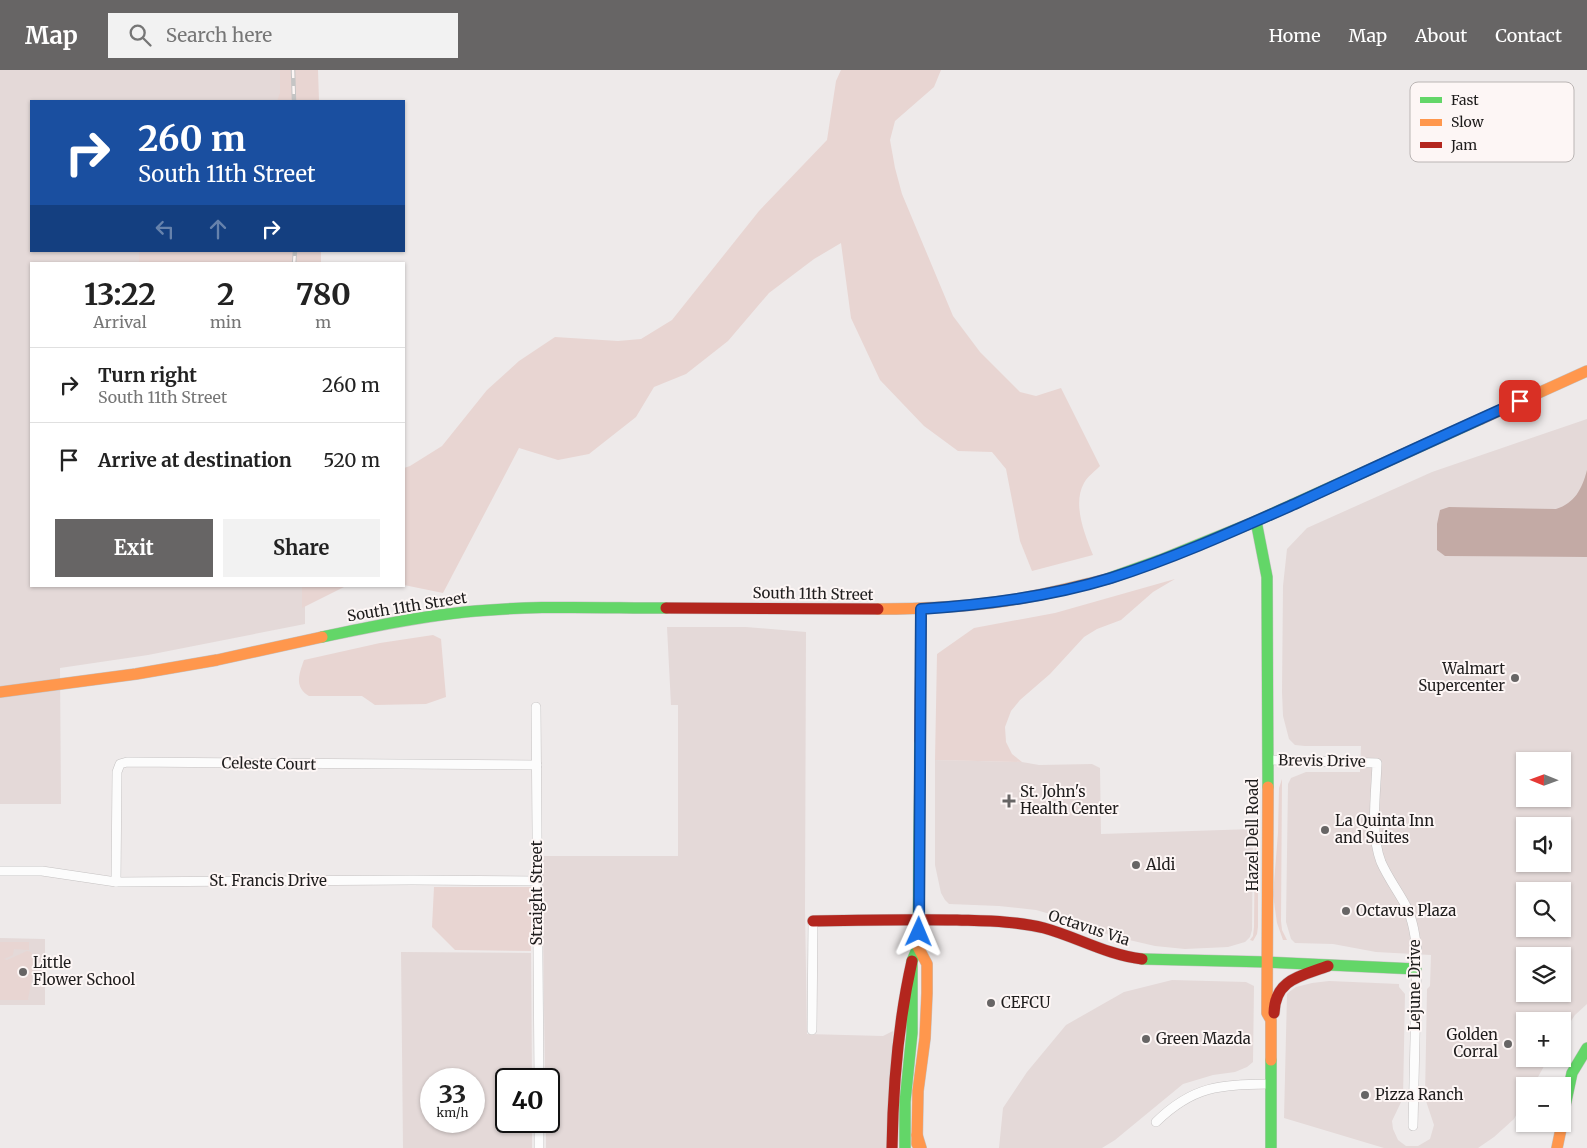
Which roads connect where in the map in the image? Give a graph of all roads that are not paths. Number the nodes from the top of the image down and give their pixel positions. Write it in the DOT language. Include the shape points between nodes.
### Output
graph roads {
  1 [pos="1587,371"];
  2 [pos="1256,522"];
  3 [pos="921,609"];
  4 [pos="0,692"];
  5 [pos="536,707"];
  6 [pos="1268,760"];
  7 [pos="1377,763"];
  8 [pos="537,764"];
  9 [pos="0,871"];
  10 [pos="537,881"];
  11 [pos="116,882"];
  12 [pos="919,918"];
  13 [pos="812,921"];
  14 [pos="918,947"];
  15 [pos="912,961"];
  16 [pos="1267,962"];
  17 [pos="1329,966"];
  18 [pos="1416,969"];
  19 [pos="1271,1020"];
  20 [pos="812,1030"];
  21 [pos="1587,1048"];
  22 [pos="539,1068"];
  23 [pos="1571,1078"];
  24 [pos="1271,1084"];
  25 [pos="1156,1122"];
  26 [pos="1413,1126"];
  27 [pos="1560,1132"];
  28 [pos="539,1133"];
  29 [pos="540,1148"];
  30 [pos="892,1148"];
  31 [pos="905,1148"];
  32 [pos="919,1148"];
  33 [pos="1271,1148"];
  34 [pos="1557,1148"];
  1 -- 2 [label="main road, South 11th Street"];
  2 -- 3 [label="main road, South 11th Street" via="1102,580 1005,601"];
  2 -- 6 [label="main road, Hazel Dell Road" via="1267,577"];
  3 -- 4 [label="main road, South 11th Street" via="537,608 464,612 380,625 136,674"];
  3 -- 12 [label="main road"];
  5 -- 8 [label="street, Straight Street"];
  6 -- 7 [label="street, Brevis Drive"];
  6 -- 16 [label="main road, Hazel Dell Road"];
  7 -- 18 [label="street, Lejune Drive" via="1375,828 1378,850 1413,924"];
  8 -- 10 [label="street, Straight Street"];
  8 -- 11 [label="street, Celeste Court" via="127,762 120,764 117,772"];
  9 -- 11 [label="street, St. Francis Drive" via="42,871"];
  10 -- 11 [label="street, St. Francis Drive"];
  10 -- 22 [label="street, Straight Street"];
  12 -- 13 [label="main road, Octavus Via"];
  12 -- 14 [label="main road"];
  12 -- 16 [label="main road, Octavus Via" via="1028,924 1060,932 1127,957"];
  13 -- 20 [label="street"];
  14 -- 15 [label="main road"];
  14 -- 32 [label="main road" via="927,964 928,992 918,1091"];
  15 -- 30 [label="main road" via="897,1044"];
  15 -- 31 [label="main road" via="912,1033 905,1102"];
  16 -- 17 [label="main road, Octavus Via"];
  16 -- 19 [label="main road, Hazel Dell Road" via="1267,1013"];
  17 -- 18 [label="main road, Octavus Via"];
  17 -- 19 [label="main road" via="1283,985 1274,1001"];
  18 -- 26 [label="street, Lejune Drive"];
  19 -- 24 [label="main road, Hazel Dell Road"];
  21 -- 23 [label="main road"];
  24 -- 25 [label="street" via="1204,1090 1175,1105"];
  24 -- 33 [label="main road, Hazel Dell Road"];
  27 -- 34 [label="main road"];
  28 -- 29 [label="street"];
}
